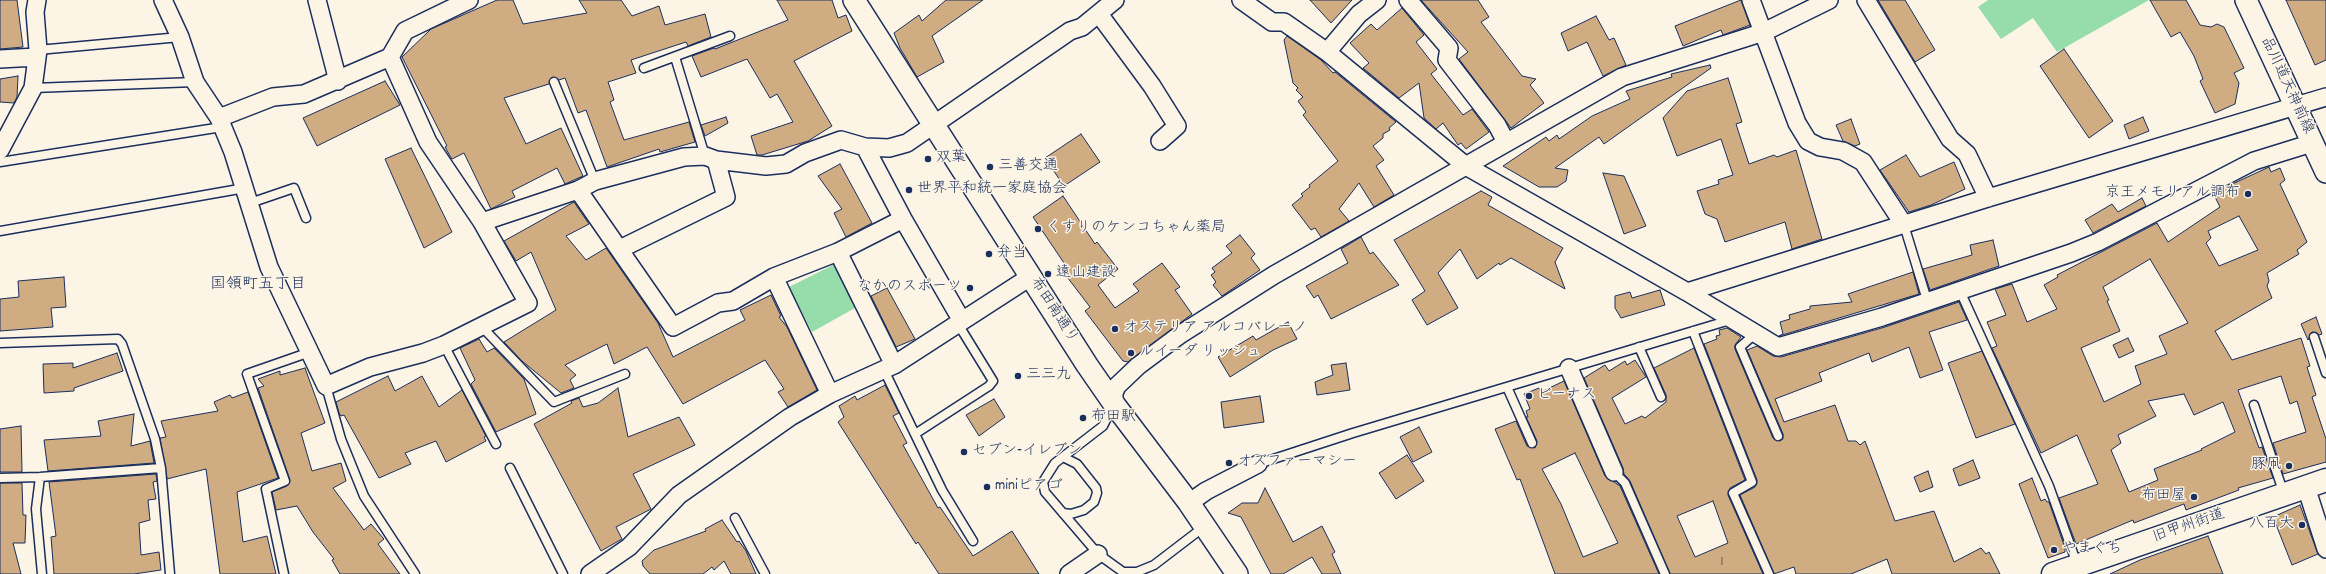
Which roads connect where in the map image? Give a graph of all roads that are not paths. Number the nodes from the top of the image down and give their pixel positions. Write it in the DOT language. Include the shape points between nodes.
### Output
graph roads {
  1 [pos="37,0"];
  2 [pos="163,0"];
  3 [pos="317,0"];
  4 [pos="469,0"];
  5 [pos="854,0"];
  6 [pos="1115,0"];
  7 [pos="1241,0"];
  8 [pos="1378,0"];
  9 [pos="1408,0"];
  10 [pos="1751,0"];
  11 [pos="1829,0"];
  12 [pos="1866,0"];
  13 [pos="2246,0"];
  14 [pos="1099,14"];
  15 [pos="1764,32"];
  16 [pos="730,36"];
  17 [pos="180,37"];
  18 [pos="1327,52"];
  19 [pos="37,53"];
  20 [pos="390,57"];
  21 [pos="675,57"];
  22 [pos="0,59"];
  23 [pos="644,68"];
  24 [pos="338,81"];
  25 [pos="195,82"];
  26 [pos="554,82"];
  27 [pos="33,88"];
  28 [pos="2326,97"];
  29 [pos="2295,106"];
  30 [pos="221,122"];
  31 [pos="934,125"];
  32 [pos="1160,141"];
  33 [pos="1506,142"];
  34 [pos="2312,143"];
  35 [pos="865,147"];
  36 [pos="0,150"];
  37 [pos="711,158"];
  38 [pos="0,162"];
  39 [pos="1466,166"];
  40 [pos="2326,172"];
  41 [pos="595,182"];
  42 [pos="578,190"];
  43 [pos="248,196"];
  44 [pos="1988,198"];
  45 [pos="306,218"];
  46 [pos="903,219"];
  47 [pos="482,222"];
  48 [pos="1904,225"];
  49 [pos="0,231"];
  50 [pos="620,249"];
  51 [pos="838,252"];
  52 [pos="1030,277"];
  53 [pos="774,278"];
  54 [pos="1960,291"];
  55 [pos="1687,292"];
  56 [pos="1927,300"];
  57 [pos="1731,320"];
  58 [pos="960,323"];
  59 [pos="482,327"];
  60 [pos="1693,331"];
  61 [pos="1755,334"];
  62 [pos="2314,338"];
  63 [pos="0,343"];
  64 [pos="444,345"];
  65 [pos="1639,347"];
  66 [pos="310,352"];
  67 [pos="889,367"];
  68 [pos="1569,368"];
  69 [pos="2326,373"];
  70 [pos="625,374"];
  71 [pos="326,386"];
  72 [pos="1507,387"];
  73 [pos="830,394"];
  74 [pos="1661,397"];
  75 [pos="1114,404"];
  76 [pos="2254,405"];
  77 [pos="915,434"];
  78 [pos="1778,436"];
  79 [pos="1532,443"];
  80 [pos="496,444"];
  81 [pos="1063,457"];
  82 [pos="1258,464"];
  83 [pos="161,468"];
  84 [pos="510,468"];
  85 [pos="1614,472"];
  86 [pos="40,477"];
  87 [pos="0,478"];
  88 [pos="2316,484"];
  89 [pos="2284,494"];
  90 [pos="1190,503"];
  91 [pos="1063,513"];
  92 [pos="735,518"];
  93 [pos="1205,526"];
  94 [pos="973,541"];
  95 [pos="2326,549"];
  96 [pos="1098,554"];
  97 [pos="2077,566"];
  98 [pos="1122,573"];
  99 [pos="42,574"];
  100 [pos="170,574"];
  101 [pos="284,574"];
  102 [pos="414,574"];
  103 [pos="563,574"];
  104 [pos="590,574"];
  105 [pos="765,574"];
  106 [pos="1069,574"];
  107 [pos="1237,574"];
  108 [pos="1665,574"];
  109 [pos="1769,574"];
  110 [pos="2053,574"];
  1 -- 19 [label="street"];
  2 -- 17 [label="street"];
  3 -- 24 [label="street"];
  4 -- 20 [label="street" via="405,31"];
  5 -- 31 [label="street, 布田南通り"];
  6 -- 14 [label="street"];
  7 -- 18 [label="street" via="1272,22 1284,22"];
  8 -- 18 [label="street" via="1359,14"];
  9 -- 33 [label="street" via="1449,48 1447,60 1497,125"];
  10 -- 15 [label="street"];
  11 -- 15 [label="street"];
  12 -- 44 [label="street" via="1950,139 1967,154"];
  13 -- 29 [label="street, 品川道天神前線"];
  14 -- 31 [label="street" via="1082,27 1070,31"];
  14 -- 32 [label="street" via="1152,86 1177,126"];
  15 -- 33 [label="street" via="1622,76"];
  15 -- 48 [label="street" via="1797,123 1808,140 1820,147 1843,151 1863,162"];
  16 -- 21 [label="lane"];
  17 -- 19 [label="lane"];
  17 -- 25 [label="street"];
  18 -- 39 [label="street"];
  19 -- 22 [label="street"];
  19 -- 27 [label="street"];
  20 -- 24 [label="street"];
  20 -- 47 [label="street" via="428,142"];
  21 -- 23 [label="lane"];
  21 -- 37 [label="lane"];
  24 -- 30 [label="street" via="304,94 273,97"];
  25 -- 27 [label="lane"];
  25 -- 30 [label="street"];
  26 -- 41 [label="lane"];
  27 -- 36 [label="street"];
  28 -- 29 [label="street"];
  29 -- 34 [label="street, 品川道天神前線"];
  29 -- 44 [label="street"];
  30 -- 38 [label="lane"];
  30 -- 43 [label="street"];
  31 -- 35 [label="street" via="907,143 889,148"];
  31 -- 52 [label="street, 布田南通り"];
  33 -- 39 [label="street"];
  34 -- 40 [label="street, 品川道天神前線"];
  34 -- 54 [label="street" via="2254,161 2098,242"];
  35 -- 37 [label="street" via="841,140 805,153 786,164 766,166"];
  35 -- 46 [label="street"];
  37 -- 41 [label="street" via="684,156"];
  37 -- 50 [label="street" via="726,197"];
  39 -- 55 [label="street"];
  39 -- 75 [label="street" via="1280,271 1181,334 1138,366 1117,386"];
  41 -- 42 [label="street"];
  42 -- 47 [label="street"];
  42 -- 50 [label="street"];
  43 -- 45 [label="lane" via="294,188"];
  43 -- 49 [label="lane"];
  43 -- 66 [label="street" via="269,266"];
  44 -- 48 [label="street"];
  46 -- 51 [label="street"];
  46 -- 58 [label="street"];
  47 -- 59 [label="street" via="528,303"];
  48 -- 55 [label="street"];
  48 -- 56 [label="lane"];
  50 -- 53 [label="street" via="673,326 718,303 733,301"];
  51 -- 53 [label="street"];
  51 -- 67 [label="street"];
  52 -- 58 [label="street"];
  52 -- 75 [label="street, 布田南通り"];
  53 -- 73 [label="street"];
  54 -- 56 [label="street"];
  54 -- 97 [label="lane" via="2048,486"];
  55 -- 57 [label="street"];
  56 -- 61 [label="street" via="1882,317 1778,347"];
  57 -- 60 [label="lane"];
  57 -- 61 [label="street"];
  58 -- 67 [label="street"];
  58 -- 77 [label="lane" via="993,381"];
  59 -- 64 [label="street"];
  59 -- 70 [label="lane" via="554,402"];
  60 -- 65 [label="lane"];
  60 -- 109 [label="lane" via="1752,482 1733,493"];
  61 -- 78 [label="lane" via="1740,347"];
  62 -- 69 [label="lane"];
  63 -- 83 [label="lane" via="118,339 147,412"];
  64 -- 71 [label="street" via="370,367"];
  64 -- 80 [label="lane"];
  65 -- 68 [label="lane"];
  65 -- 74 [label="lane"];
  66 -- 71 [label="street"];
  66 -- 101 [label="lane" via="247,374 285,481 266,489"];
  67 -- 73 [label="street"];
  67 -- 77 [label="lane"];
  68 -- 72 [label="lane"];
  68 -- 85 [label="street"];
  71 -- 102 [label="lane" via="341,439 364,496"];
  72 -- 79 [label="lane"];
  72 -- 82 [label="lane"];
  73 -- 104 [label="street" via="790,417 700,479 679,495 629,547"];
  75 -- 81 [label="lane" via="1103,426"];
  75 -- 90 [label="street, 布田南通り"];
  76 -- 89 [label="lane"];
  77 -- 94 [label="lane" via="942,490"];
  81 -- 91 [label="lane" via="1044,482 1045,492"];
  81 -- 91 [label="lane" via="1077,464 1096,488 1097,493 1094,502 1084,510 1071,514"];
  82 -- 90 [label="street"];
  83 -- 86 [label="lane"];
  83 -- 100 [label="lane"];
  84 -- 103 [label="lane"];
  85 -- 108 [label="lane" via="1625,483"];
  86 -- 87 [label="lane"];
  86 -- 99 [label="lane" via="36,509"];
  88 -- 89 [label="main road, 旧甲州街道"];
  88 -- 95 [label="street"];
  89 -- 97 [label="main road, 旧甲州街道"];
  90 -- 93 [label="street, 布田南通り"];
  91 -- 96 [label="lane"];
  92 -- 105 [label="lane"];
  93 -- 98 [label="lane" via="1154,565 1137,572"];
  93 -- 107 [label="street, 布田南通り"];
  96 -- 98 [label="lane"];
  96 -- 106 [label="street"];
  97 -- 110 [label="main road, 旧甲州街道"];
}
